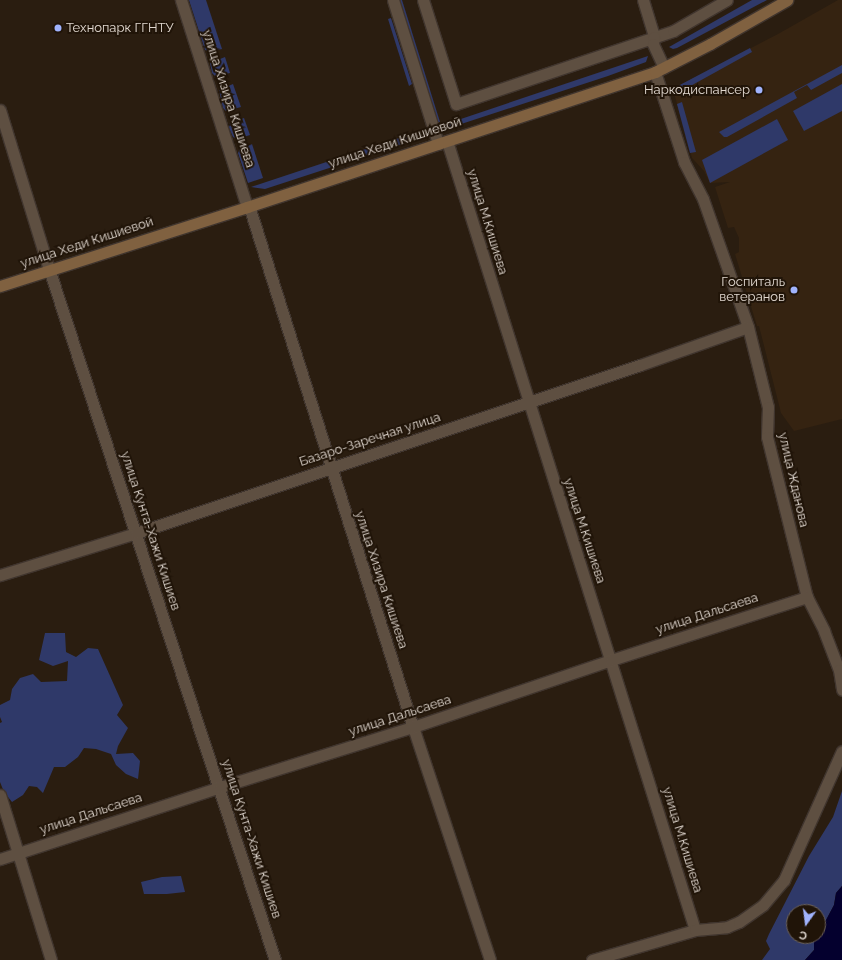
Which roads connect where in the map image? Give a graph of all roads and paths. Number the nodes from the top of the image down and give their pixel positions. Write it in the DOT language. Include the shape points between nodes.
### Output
graph roads {
  1 [pos="182,0"];
  2 [pos="393,0"];
  3 [pos="423,0"];
  4 [pos="643,0"];
  5 [pos="727,0"];
  6 [pos="787,0"];
  7 [pos="654,37"];
  8 [pos="659,70"];
  9 [pos="0,110"];
  10 [pos="442,142"];
  11 [pos="248,206"];
  12 [pos="49,269"];
  13 [pos="0,286"];
  14 [pos="748,327"];
  15 [pos="529,402"];
  16 [pos="330,468"];
  17 [pos="136,533"];
  18 [pos="0,575"];
  19 [pos="807,597"];
  20 [pos="610,660"];
  21 [pos="842,690"];
  22 [pos="413,727"];
  23 [pos="842,754"];
  24 [pos="220,787"];
  25 [pos="0,795"];
  26 [pos="18,853"];
  27 [pos="0,859"];
  28 [pos="695,930"];
  29 [pos="51,960"];
  30 [pos="275,960"];
  31 [pos="490,960"];
  32 [pos="592,960"];
  1 -- 11 [label="street, улица Хизира Кишиева"];
  2 -- 10 [label="street, улица М.Кишиева"];
  3 -- 7 [label="street" via="456,104"];
  4 -- 7 [label="street, улица Жданова"];
  5 -- 7 [label="street" via="673,31"];
  6 -- 8 [label="main road, улица Хеди Кишиевой"];
  7 -- 8 [label="street, улица Жданова" via="653,44"];
  8 -- 10 [label="main road, улица Хеди Кишиевой"];
  8 -- 14 [label="street, улица Жданова" via="684,162 703,199"];
  9 -- 12 [label="street, улица Кунта-Хажи Кишиев"];
  10 -- 11 [label="main road, улица Хеди Кишиевой"];
  10 -- 15 [label="street, улица М.Кишиева"];
  11 -- 12 [label="main road, улица Хеди Кишиевой"];
  11 -- 16 [label="street, улица Хизира Кишиева"];
  12 -- 13 [label="main road, улица Хеди Кишиевой"];
  12 -- 17 [label="street, улица Кунта-Хажи Кишиев"];
  14 -- 15 [label="street, Базаро-Заречная улица"];
  14 -- 19 [label="street, улица Жданова" via="768,407 767,437"];
  15 -- 16 [label="street, Базаро-Заречная улица"];
  15 -- 20 [label="street, улица М.Кишиева"];
  16 -- 17 [label="street, Базаро-Заречная улица"];
  16 -- 22 [label="street, улица Хизира Кишиева"];
  17 -- 18 [label="street, Базаро-Заречная улица"];
  17 -- 24 [label="street, улица Кунта-Хажи Кишиев"];
  19 -- 20 [label="street, улица Дальсаева"];
  19 -- 21 [label="street, улица Жданова" via="824,631"];
  20 -- 22 [label="street, улица Дальсаева"];
  20 -- 28 [label="street, улица М.Кишиева"];
  22 -- 24 [label="street, улица Дальсаева"];
  22 -- 31 [label="street, улица Хизира Кишиева"];
  23 -- 28 [label="street" via="784,880 763,905 739,922 727,927"];
  24 -- 26 [label="street, улица Дальсаева"];
  24 -- 30 [label="street, улица Кунта-Хажи Кишиев"];
  25 -- 26 [label="street"];
  26 -- 27 [label="street, улица Дальсаева"];
  26 -- 29 [label="street"];
  28 -- 32 [label="street"];
}
